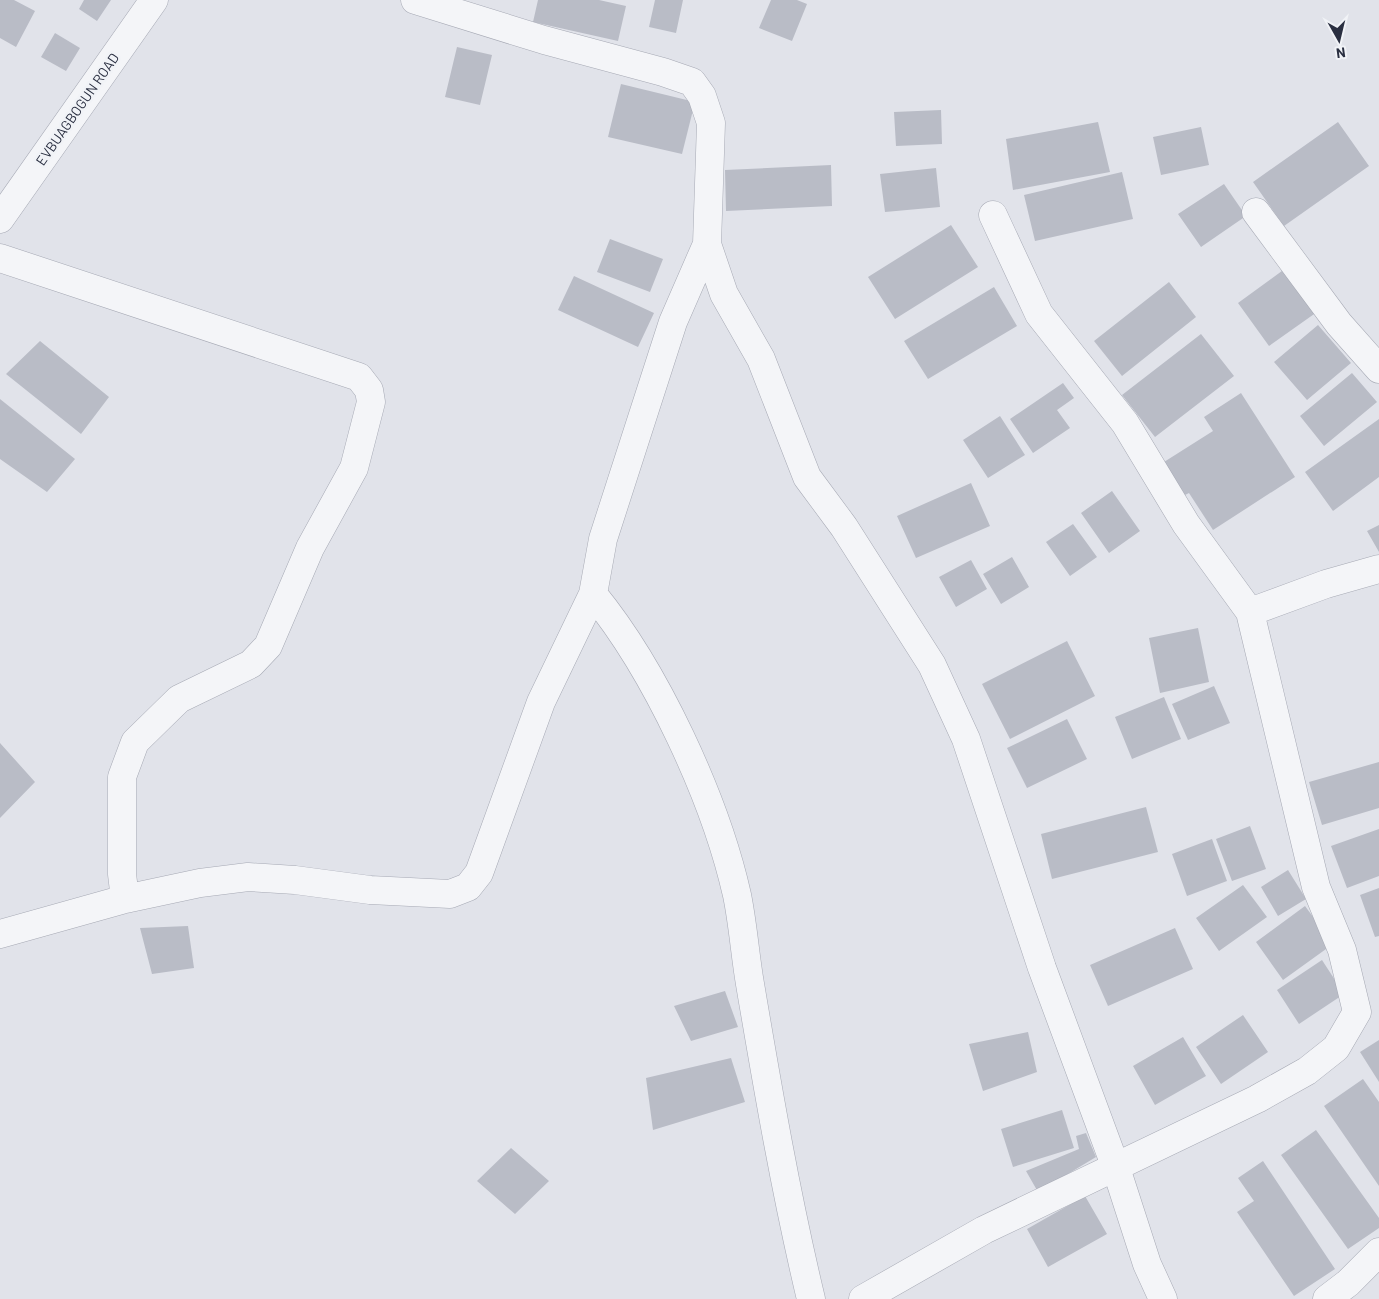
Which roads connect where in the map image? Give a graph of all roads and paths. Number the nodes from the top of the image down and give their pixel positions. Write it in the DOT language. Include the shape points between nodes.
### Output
graph roads {
  1 [pos="154,0"];
  2 [pos="414,0"];
  3 [pos="1256,212"];
  4 [pos="993,215"];
  5 [pos="0,219"];
  6 [pos="707,244"];
  7 [pos="0,258"];
  8 [pos="1379,369"];
  9 [pos="1379,569"];
  10 [pos="593,594"];
  11 [pos="1250,612"];
  12 [pos="125,899"];
  13 [pos="0,934"];
  14 [pos="1116,1168"];
  15 [pos="1379,1252"];
  16 [pos="811,1299"];
  17 [pos="863,1299"];
  18 [pos="1163,1299"];
  19 [pos="1327,1299"];
  1 -- 5 [label="street, EVBUAGBOGUN ROAD"];
  2 -- 6 [label="street" via="692,82 702,96 711,123"];
  3 -- 8 [label="street" via="1339,324"];
  4 -- 11 [label="street" via="1039,314 1125,423 1186,524"];
  6 -- 10 [label="street" via="672,322 603,539"];
  6 -- 14 [label="street" via="724,294 761,359 807,477 844,527 932,665 966,739 1042,968"];
  7 -- 12 [label="street" via="359,377 369,390 371,402 354,468 310,548 268,646 251,664 179,699 134,742 122,777"];
  9 -- 11 [label="street" via="1326,584"];
  10 -- 12 [label="street" via="541,702 479,873 468,887 450,894 370,890 248,877"];
  10 -- 16 [label="street" via="615,621 664,707 710,805 736,895 791,1217"];
  11 -- 14 [label="street" via="1316,887 1342,950 1357,1012 1336,1048 1307,1071"];
  12 -- 13 [label="street"];
  14 -- 17 [label="street" via="984,1230"];
  14 -- 18 [label="street" via="1147,1264"];
  15 -- 19 [label="street"];
}
